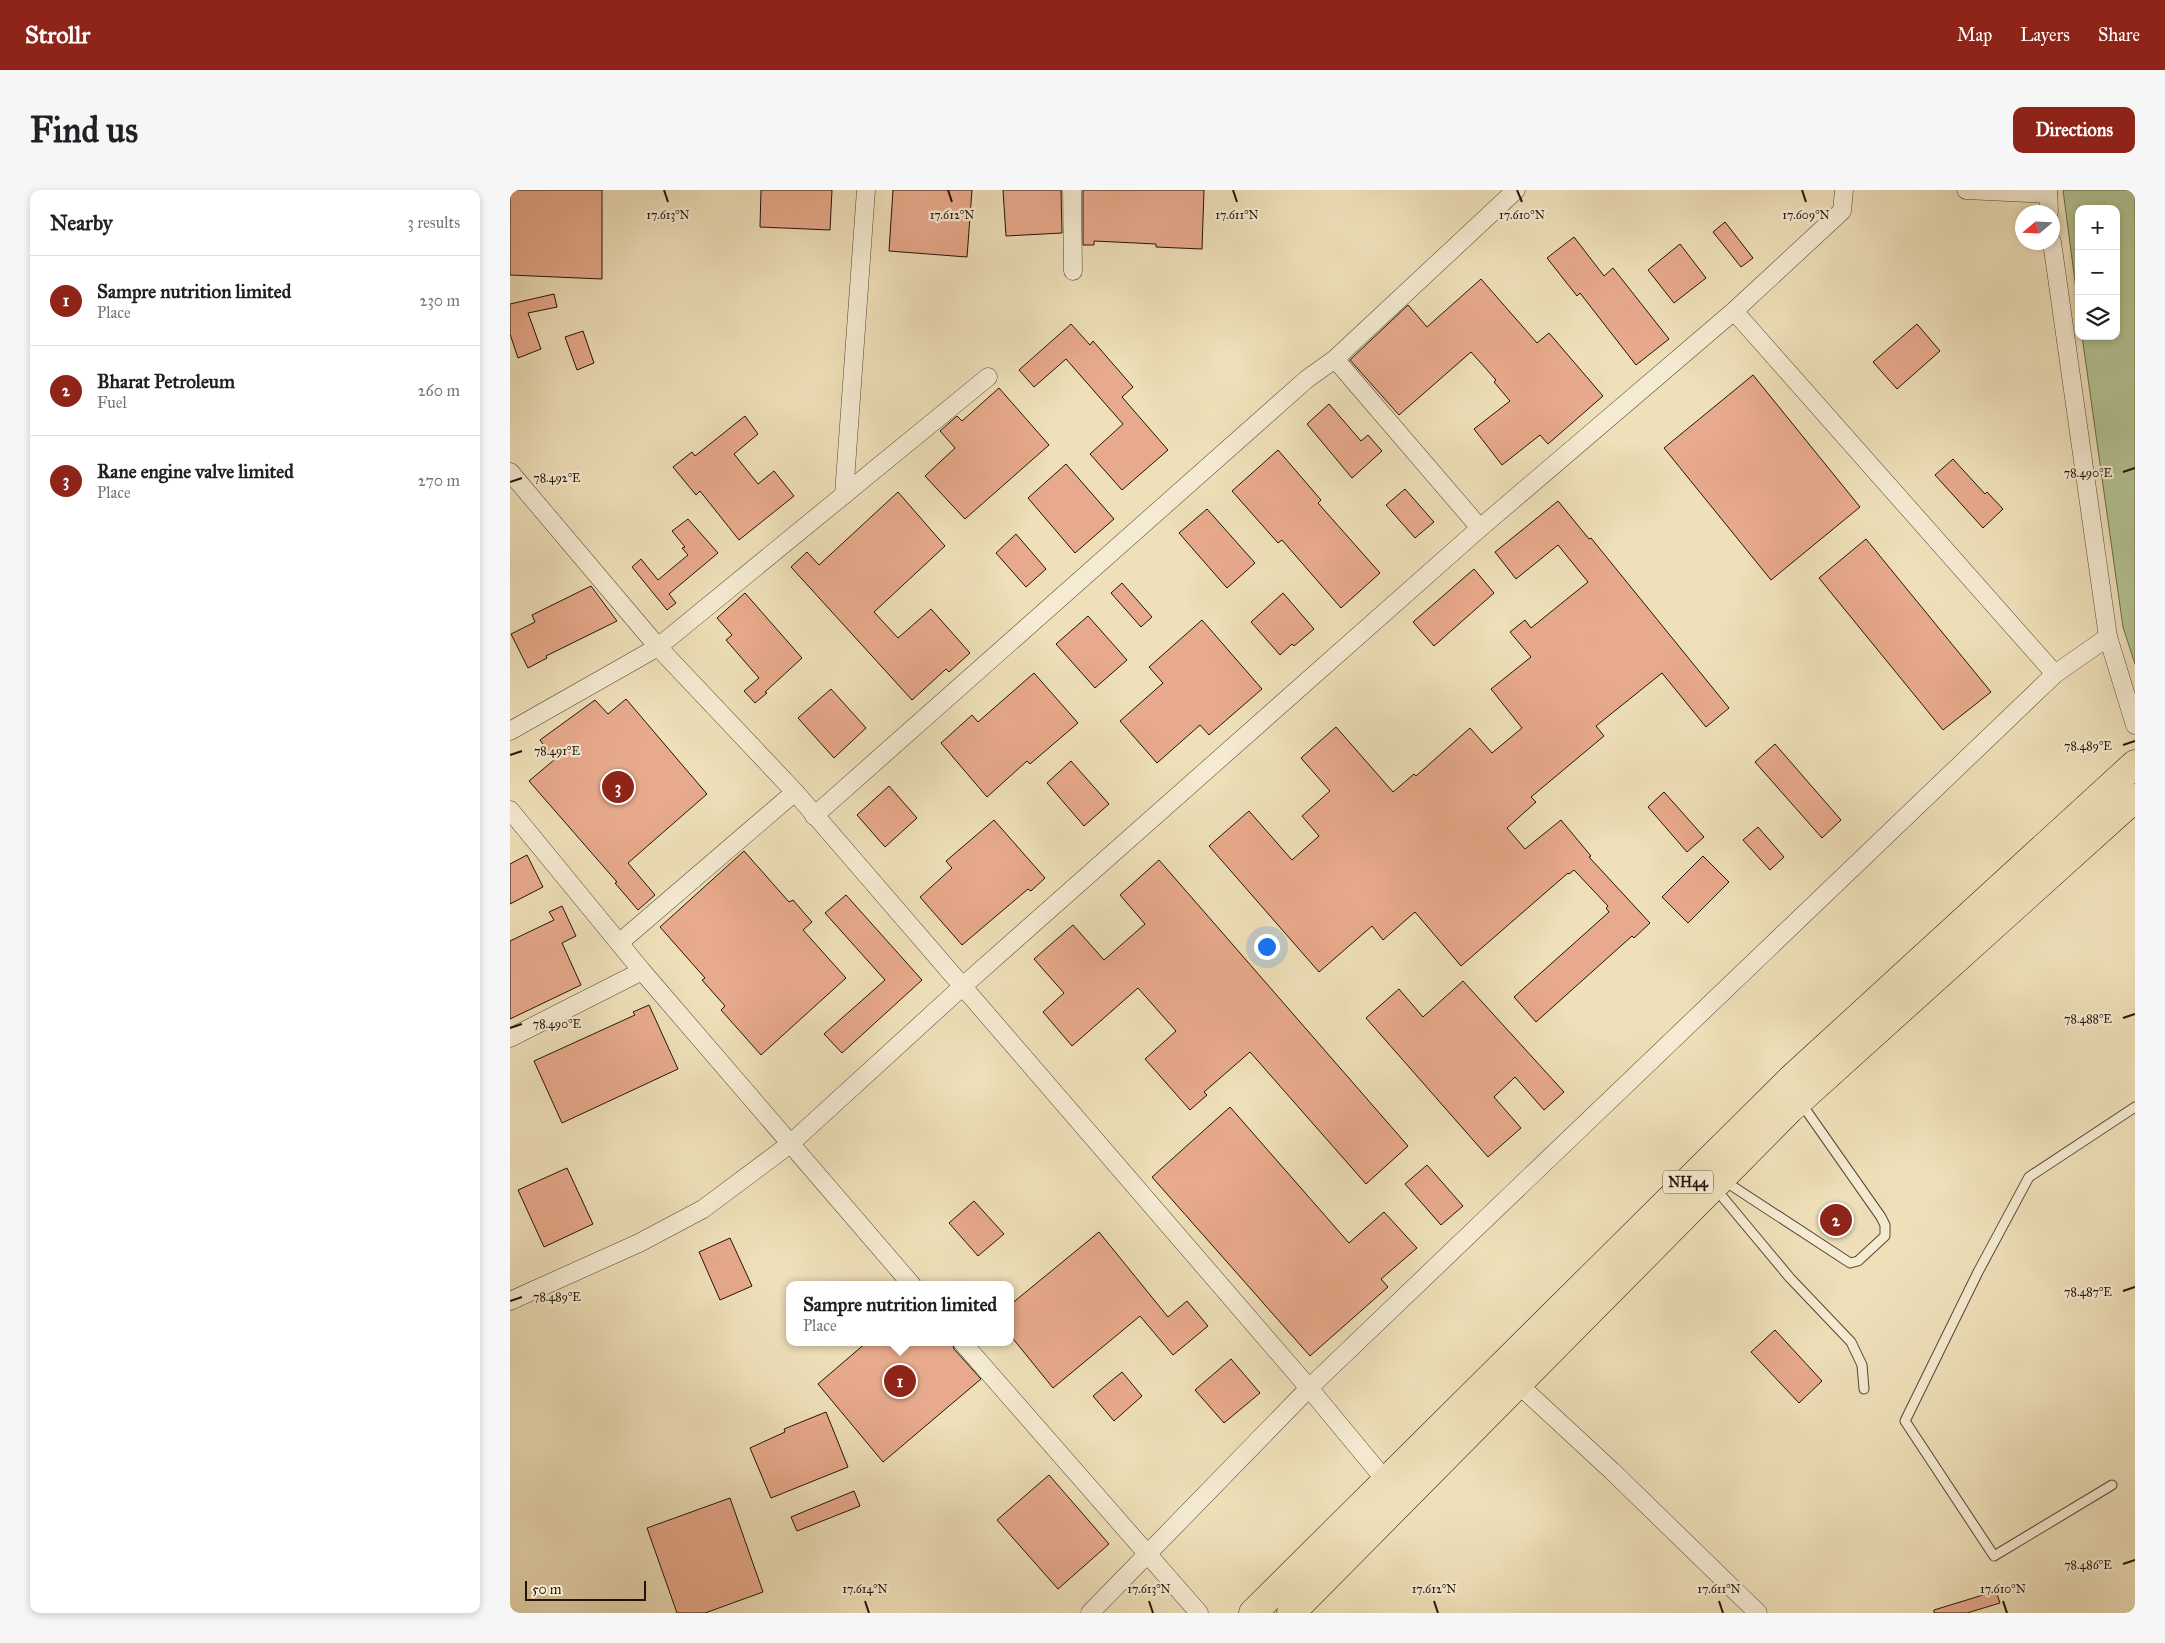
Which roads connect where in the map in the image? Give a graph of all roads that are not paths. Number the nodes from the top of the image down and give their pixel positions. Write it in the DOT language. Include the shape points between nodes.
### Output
graph roads {
  1 [pos="866,190"];
  2 [pos="1072,190"];
  3 [pos="1516,190"];
  4 [pos="1844,190"];
  5 [pos="1966,190"];
  6 [pos="2048,192"];
  7 [pos="2049,205"];
  8 [pos="2053,250"];
  9 [pos="1073,271"];
  10 [pos="1734,311"];
  11 [pos="1336,359"];
  12 [pos="988,377"];
  13 [pos="510,472"];
  14 [pos="844,495"];
  15 [pos="1480,528"];
  16 [pos="2108,637"];
  17 [pos="658,647"];
  18 [pos="2055,674"];
  19 [pos="2135,725"];
  20 [pos="510,731"];
  21 [pos="2135,764"];
  22 [pos="795,792"];
  23 [pos="2135,798"];
  24 [pos="510,810"];
  25 [pos="814,816"];
  26 [pos="619,943"];
  27 [pos="642,971"];
  28 [pos="963,986"];
  29 [pos="510,1038"];
  30 [pos="1799,1101"];
  31 [pos="2135,1107"];
  32 [pos="790,1144"];
  33 [pos="1717,1182"];
  34 [pos="909,1281"];
  35 [pos="510,1300"];
  36 [pos="965,1346"];
  37 [pos="1517,1383"];
  38 [pos="1309,1388"];
  39 [pos="1864,1389"];
  40 [pos="1386,1481"];
  41 [pos="2112,1485"];
  42 [pos="1147,1556"];
  43 [pos="1258,1611"];
  44 [pos="1090,1613"];
  45 [pos="1199,1613"];
  46 [pos="1291,1613"];
  47 [pos="1758,1613"];
  1 -- 14 [label="street"];
  2 -- 9 [label="street"];
  3 -- 11 [label="street"];
  4 -- 10 [label="street" via="1842,211"];
  5 -- 6 [label="street"];
  6 -- 7 [label="street"];
  8 -- 16 [label="street"];
  10 -- 15 [label="street"];
  10 -- 18 [label="street"];
  11 -- 15 [label="street"];
  11 -- 25 [label="street" via="1307,379"];
  12 -- 14 [label="street"];
  13 -- 17 [label="street"];
  14 -- 17 [label="street"];
  15 -- 28 [label="street"];
  16 -- 18 [label="street"];
  16 -- 19 [label="street"];
  17 -- 20 [label="street"];
  17 -- 22 [label="street"];
  18 -- 38 [label="street"];
  21 -- 40 [label="highway, NH44" via="1791,1080"];
  22 -- 25 [label="street"];
  22 -- 26 [label="street"];
  23 -- 30 [label="highway, NH44"];
  24 -- 26 [label="street"];
  25 -- 28 [label="street"];
  26 -- 27 [label="street"];
  27 -- 29 [label="street"];
  27 -- 32 [label="street"];
  28 -- 32 [label="street"];
  28 -- 38 [label="street"];
  30 -- 33 [label="highway, NH44"];
  30 -- 33 [label="lane" via="1881,1217 1886,1236 1858,1261 1850,1263"];
  31 -- 41 [label="lane" via="2030,1177 1978,1272 1905,1421 1994,1556"];
  32 -- 34 [label="street"];
  32 -- 35 [label="street" via="703,1209 639,1243"];
  33 -- 37 [label="highway, NH44"];
  33 -- 39 [label="lane" via="1790,1278 1851,1342 1862,1364"];
  36 -- 42 [label="street"];
  37 -- 46 [label="highway, NH44"];
  37 -- 47 [label="street"];
  38 -- 40 [label="street"];
  38 -- 42 [label="street"];
  40 -- 43 [label="highway, NH44"];
  42 -- 44 [label="street"];
  42 -- 45 [label="street"];
}
